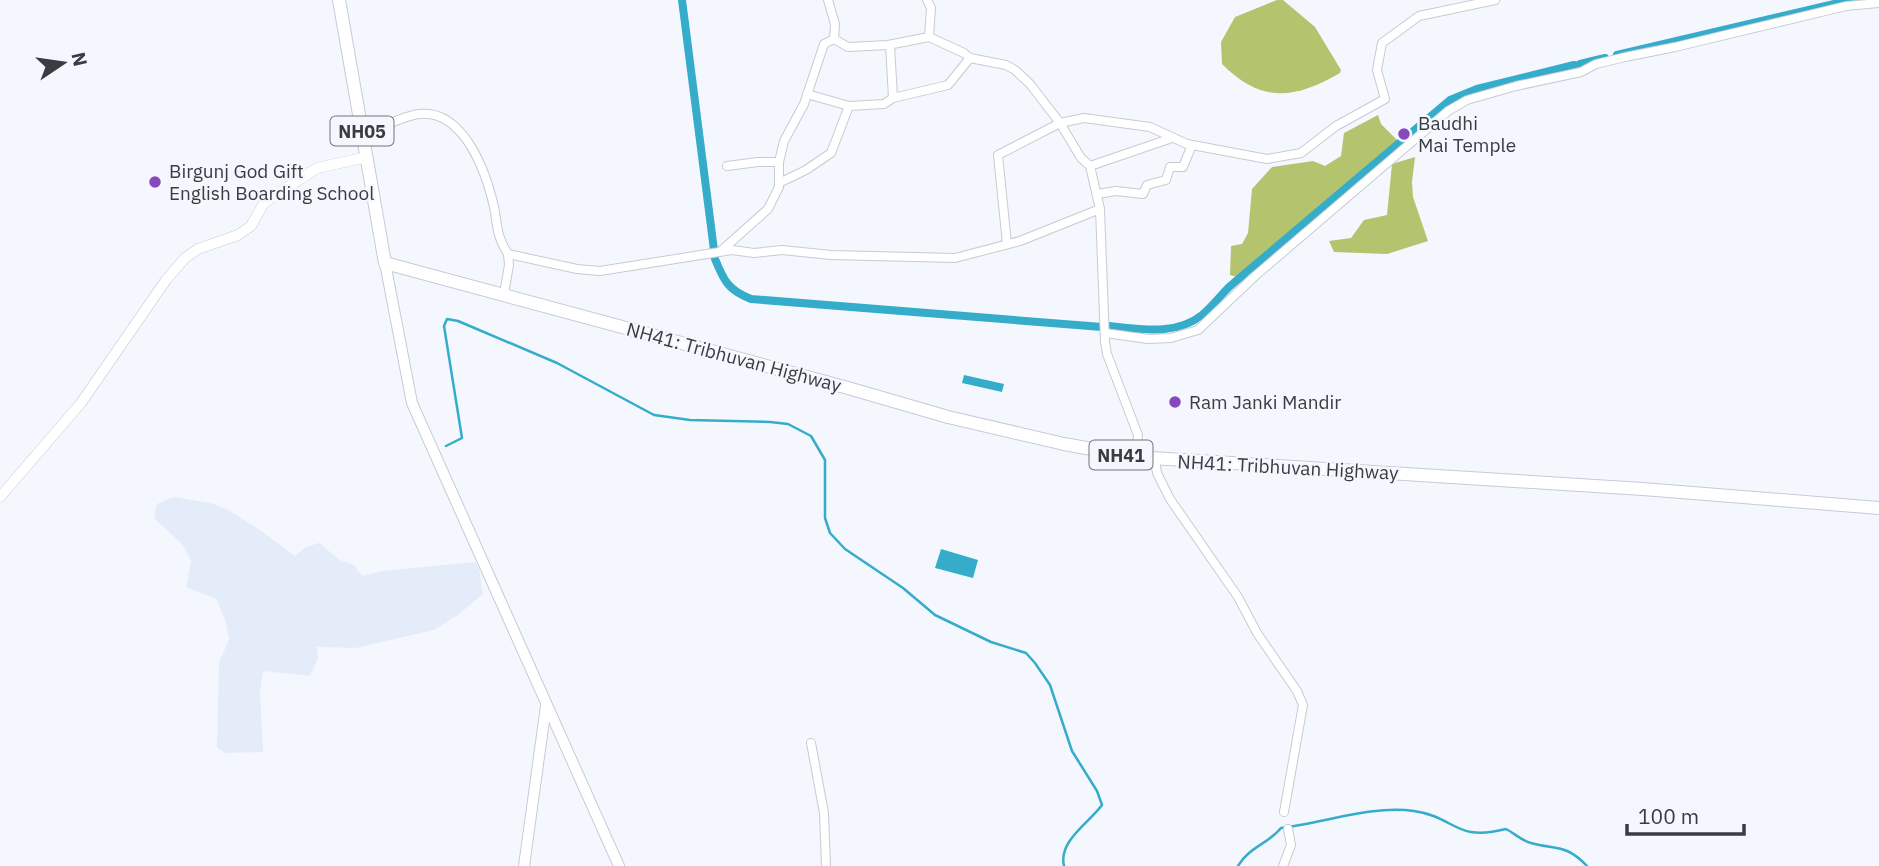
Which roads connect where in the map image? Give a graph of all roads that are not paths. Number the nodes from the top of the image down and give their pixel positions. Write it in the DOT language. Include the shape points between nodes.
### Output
graph roads {
  1 [pos="339,0"];
  2 [pos="828,0"];
  3 [pos="927,0"];
  4 [pos="1495,0"];
  5 [pos="1879,4"];
  6 [pos="929,37"];
  7 [pos="834,39"];
  8 [pos="890,45"];
  9 [pos="970,58"];
  10 [pos="807,94"];
  11 [pos="893,98"];
  12 [pos="849,106"];
  13 [pos="1060,123"];
  14 [pos="363,135"];
  15 [pos="1172,138"];
  16 [pos="1192,145"];
  17 [pos="367,157"];
  18 [pos="779,162"];
  19 [pos="727,166"];
  20 [pos="1090,166"];
  21 [pos="779,183"];
  22 [pos="1097,194"];
  23 [pos="1100,209"];
  24 [pos="1007,244"];
  25 [pos="722,250"];
  26 [pos="508,254"];
  27 [pos="385,263"];
  28 [pos="504,294"];
  29 [pos="1105,333"];
  30 [pos="1136,457"];
  31 [pos="1155,459"];
  32 [pos="0,497"];
  33 [pos="1879,508"];
  34 [pos="547,704"];
  35 [pos="811,743"];
  36 [pos="1284,812"];
  37 [pos="1288,829"];
  38 [pos="524,866"];
  39 [pos="619,866"];
  40 [pos="826,866"];
  41 [pos="1283,866"];
  1 -- 14 [label="highway, NH05"];
  2 -- 7 [label="street"];
  3 -- 6 [label="street" via="931,8"];
  4 -- 16 [label="street" via="1419,16 1382,43 1377,70 1384,99 1336,126 1301,153 1267,159"];
  5 -- 29 [label="street" via="1846,6 1625,57 1466,100 1255,276 1198,330 1148,339"];
  6 -- 8 [label="street"];
  6 -- 9 [label="street"];
  7 -- 8 [label="street" via="848,47"];
  7 -- 10 [label="street" via="824,44"];
  8 -- 11 [label="street"];
  9 -- 11 [label="street" via="948,85"];
  9 -- 13 [label="street" via="1015,70"];
  10 -- 12 [label="street"];
  10 -- 18 [label="street"];
  11 -- 12 [label="street" via="884,104"];
  12 -- 21 [label="street" via="831,153"];
  13 -- 15 [label="street" via="1084,118 1112,120 1150,127"];
  13 -- 20 [label="street" via="1080,158"];
  13 -- 24 [label="street" via="998,155"];
  14 -- 17 [label="highway, NH05"];
  14 -- 26 [label="street" via="417,114 439,114 457,126 485,177 499,239"];
  15 -- 16 [label="street"];
  15 -- 20 [label="street"];
  16 -- 22 [label="street" via="1183,167 1170,167 1166,180 1147,185 1143,194"];
  17 -- 27 [label="highway, NH05"];
  17 -- 32 [label="street" via="317,168 264,203 251,226 238,235 185,258 82,403"];
  18 -- 19 [label="street"];
  18 -- 21 [label="street"];
  20 -- 22 [label="street"];
  21 -- 25 [label="street" via="768,209"];
  22 -- 23 [label="street"];
  23 -- 24 [label="street"];
  23 -- 29 [label="street"];
  24 -- 25 [label="street" via="956,258"];
  25 -- 26 [label="street" via="600,271"];
  26 -- 28 [label="street"];
  27 -- 28 [label="highway, NH41: Tribhuvan Highway / NH41"];
  27 -- 34 [label="main road, NH05" via="412,403"];
  28 -- 30 [label="highway, NH41: Tribhuvan Highway / NH41" via="948,417"];
  29 -- 30 [label="street" via="1107,354 1138,435"];
  30 -- 31 [label="highway, NH41: Tribhuvan Highway / NH41"];
  31 -- 33 [label="highway, NH41: Tribhuvan Highway / NH41"];
  31 -- 36 [label="street" via="1170,499 1238,597 1303,705"];
  34 -- 38 [label="main road"];
  34 -- 39 [label="main road, NH05"];
  35 -- 40 [label="street" via="824,813"];
  37 -- 41 [label="street" via="1291,845"];
}
